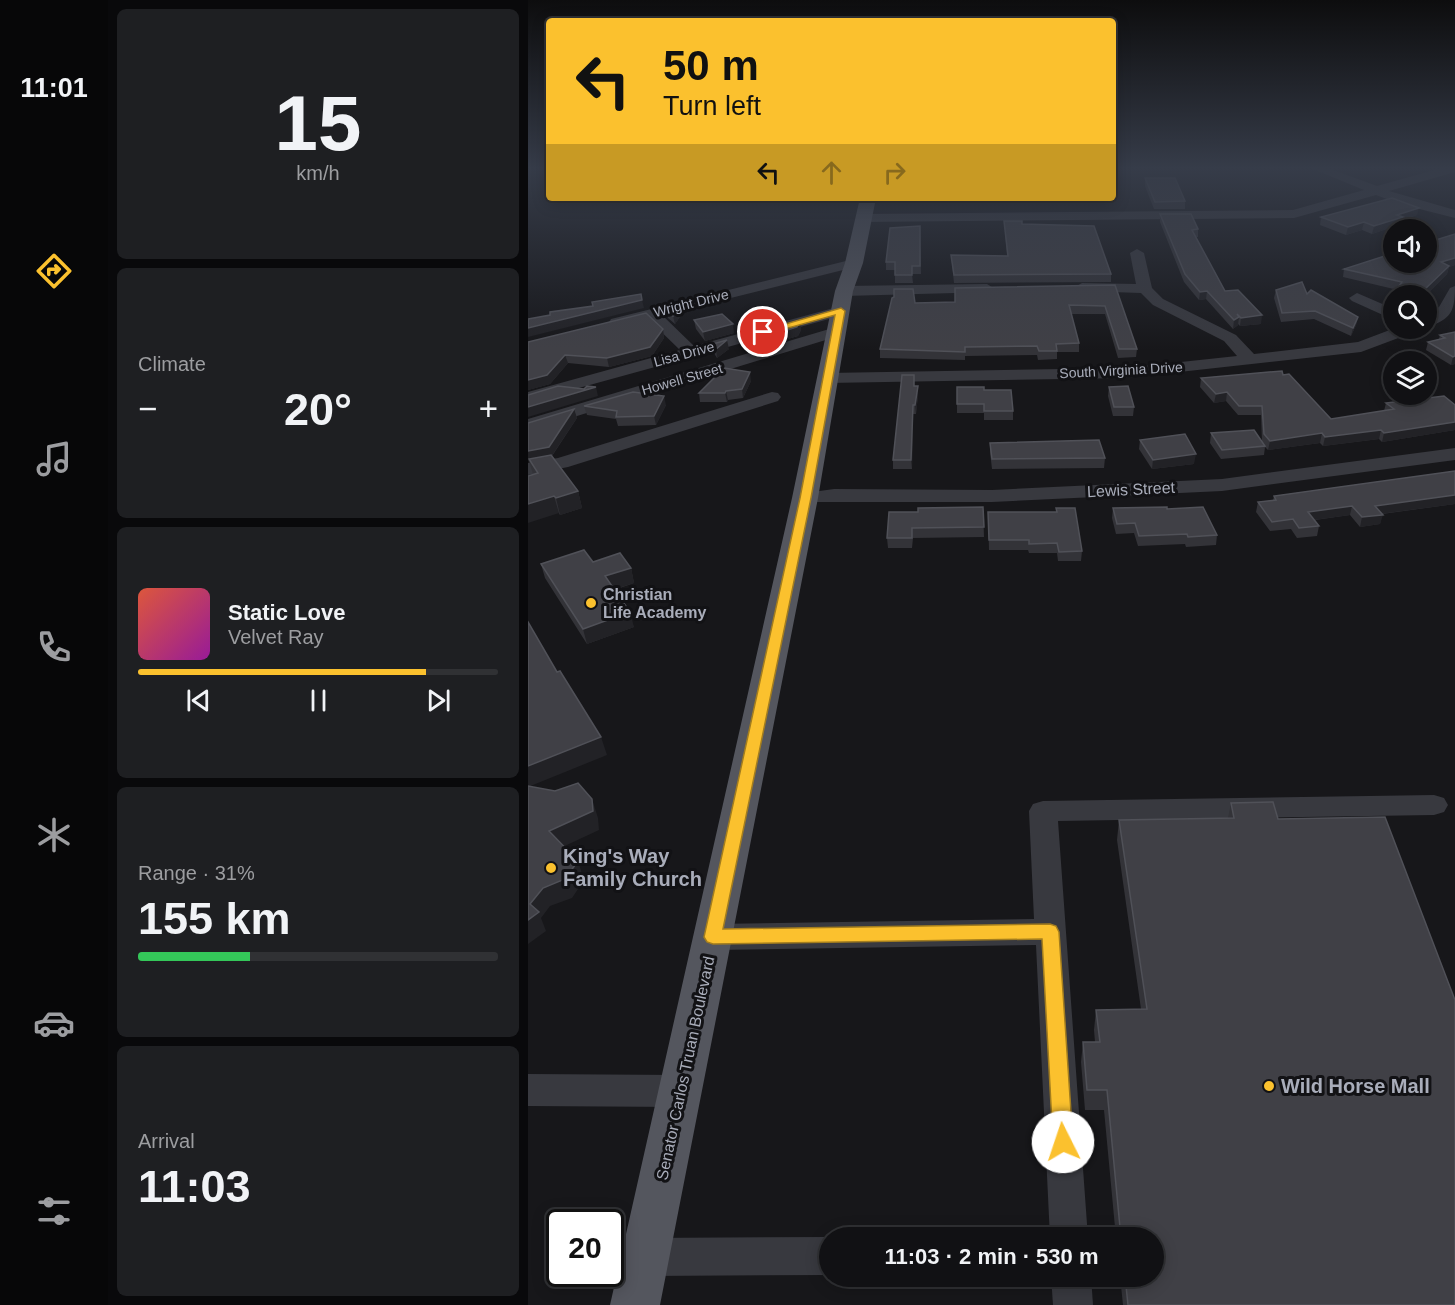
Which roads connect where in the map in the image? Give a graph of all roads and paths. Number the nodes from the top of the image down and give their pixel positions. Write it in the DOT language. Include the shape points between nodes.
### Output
graph roads {
  1 [pos="860,228"];
  2 [pos="1137,253"];
  3 [pos="1067,287"];
  4 [pos="1008,288"];
  5 [pos="1146,289"];
  6 [pos="1455,291"];
  7 [pos="1357,298"];
  8 [pos="843,299"];
  9 [pos="1383,310"];
  10 [pos="651,313"];
  11 [pos="1437,318"];
  12 [pos="606,325"];
  13 [pos="1383,339"];
  14 [pos="691,352"];
  15 [pos="1250,360"];
  16 [pos="827,378"];
  17 [pos="528,397"];
  18 [pos="772,398"];
  19 [pos="528,425"];
  20 [pos="1455,454"];
  21 [pos="528,469"];
  22 [pos="805,498"];
  23 [pos="1434,805"];
  24 [pos="1050,932"];
  25 [pos="713,937"];
  26 [pos="528,1090"];
  27 [pos="680,1091"];
  28 [pos="1068,1227"];
  29 [pos="819,1256"];
  30 [pos="646,1257"];
  31 [pos="1072,1287"];
  32 [pos="635,1305"];
  33 [pos="1073,1305"];
  1 -- 8 [label="main road, Senator Carlos Truan Boulevard"];
  2 -- 5 [label="street"];
  3 -- 5 [label="street"];
  4 -- 8 [label="street"];
  5 -- 15 [label="street" via="1158,302 1230,338"];
  6 -- 11 [label="street" via="1448,308"];
  7 -- 9 [label="street"];
  8 -- 10 [label="street, Wright Drive"];
  8 -- 14 [label="street, Lisa Drive"];
  8 -- 16 [label="main road, Senator Carlos Truan Boulevard"];
  8 -- 19 [label="street, Howell Street"];
  10 -- 12 [label="street, Wright Drive"];
  10 -- 14 [label="street"];
  13 -- 15 [label="street, South Virginia Drive" via="1361,347"];
  14 -- 17 [label="street, Lisa Drive"];
  15 -- 16 [label="street, South Virginia Drive" via="1125,373"];
  16 -- 22 [label="main road, Senator Carlos Truan Boulevard"];
  18 -- 21 [label="street" via="561,463"];
  20 -- 22 [label="street, Lewis Street" via="1222,485 992,496"];
  22 -- 25 [label="main road, Senator Carlos Truan Boulevard"];
  23 -- 24 [label="street" via="1043,811"];
  24 -- 25 [label="street"];
  24 -- 28 [label="street"];
  25 -- 27 [label="main road, Senator Carlos Truan Boulevard"];
  26 -- 27 [label="street"];
  27 -- 30 [label="main road, Senator Carlos Truan Boulevard"];
  29 -- 30 [label="street"];
  30 -- 32 [label="main road, Senator Carlos Truan Boulevard"];
  31 -- 33 [label="street"];
}
